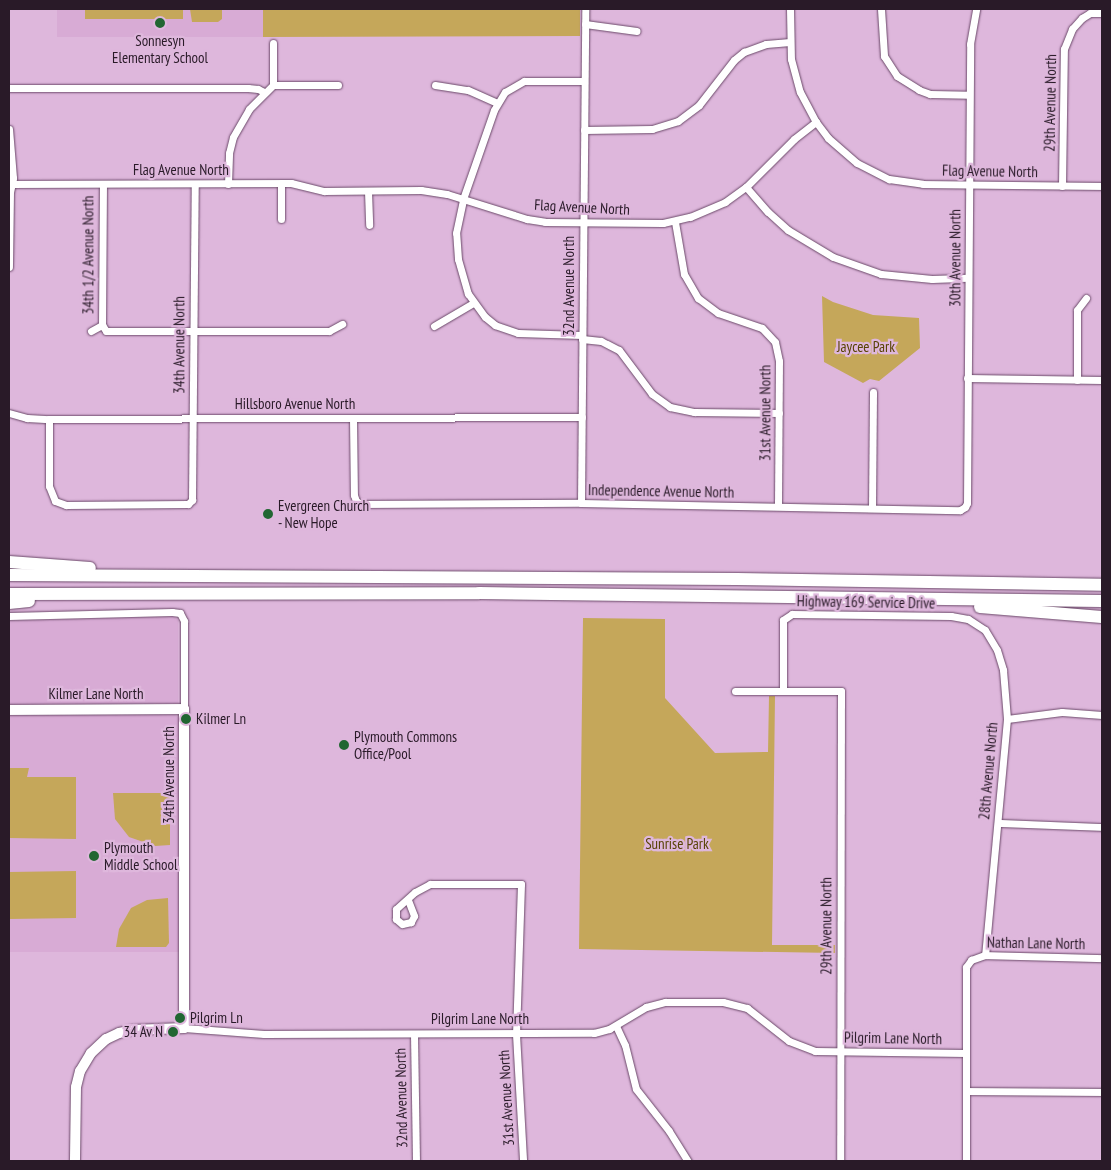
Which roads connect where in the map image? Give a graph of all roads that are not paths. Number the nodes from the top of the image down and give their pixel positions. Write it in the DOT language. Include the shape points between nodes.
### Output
graph roads {
  1 [pos="585,9"];
  2 [pos="790,9"];
  3 [pos="881,9"];
  4 [pos="976,9"];
  5 [pos="1102,13"];
  6 [pos="585,24"];
  7 [pos="637,31"];
  8 [pos="790,42"];
  9 [pos="273,43"];
  10 [pos="584,81"];
  11 [pos="338,84"];
  12 [pos="273,85"];
  13 [pos="434,85"];
  14 [pos="9,88"];
  15 [pos="264,92"];
  16 [pos="969,95"];
  17 [pos="497,103"];
  18 [pos="816,122"];
  19 [pos="9,129"];
  20 [pos="584,130"];
  21 [pos="281,183"];
  22 [pos="10,184"];
  23 [pos="103,184"];
  24 [pos="195,184"];
  25 [pos="228,184"];
  26 [pos="969,185"];
  27 [pos="1062,186"];
  28 [pos="1102,186"];
  29 [pos="746,187"];
  30 [pos="368,191"];
  31 [pos="463,199"];
  32 [pos="281,219"];
  33 [pos="675,222"];
  34 [pos="583,223"];
  35 [pos="369,225"];
  36 [pos="9,267"];
  37 [pos="968,278"];
  38 [pos="1086,298"];
  39 [pos="474,303"];
  40 [pos="342,324"];
  41 [pos="102,326"];
  42 [pos="434,326"];
  43 [pos="90,331"];
  44 [pos="194,331"];
  45 [pos="582,337"];
  46 [pos="967,378"];
  47 [pos="1077,380"];
  48 [pos="1102,380"];
  49 [pos="873,392"];
  50 [pos="9,413"];
  51 [pos="779,413"];
  52 [pos="193,417"];
  53 [pos="582,417"];
  54 [pos="354,418"];
  55 [pos="49,419"];
  56 [pos="581,503"];
  57 [pos="778,506"];
  58 [pos="965,507"];
  59 [pos="872,508"];
  60 [pos="9,562"];
  61 [pos="9,576"];
  62 [pos="174,577"];
  63 [pos="1102,578"];
  64 [pos="1019,583"];
  65 [pos="1102,585"];
  66 [pos="9,594"];
  67 [pos="131,594"];
  68 [pos="931,599"];
  69 [pos="1102,601"];
  70 [pos="9,603"];
  71 [pos="9,616"];
  72 [pos="950,616"];
  73 [pos="1102,618"];
  74 [pos="735,691"];
  75 [pos="783,691"];
  76 [pos="184,709"];
  77 [pos="9,710"];
  78 [pos="1102,715"];
  79 [pos="1007,719"];
  80 [pos="998,823"];
  81 [pos="1102,827"];
  82 [pos="408,900"];
  83 [pos="984,955"];
  84 [pos="1102,958"];
  85 [pos="616,1026"];
  86 [pos="184,1028"];
  87 [pos="414,1034"];
  88 [pos="516,1034"];
  89 [pos="840,1052"];
  90 [pos="966,1054"];
  91 [pos="966,1091"];
  92 [pos="1102,1092"];
  93 [pos="75,1161"];
  94 [pos="416,1161"];
  95 [pos="523,1161"];
  96 [pos="688,1161"];
  97 [pos="840,1161"];
  98 [pos="966,1161"];
  1 -- 6 [label="street, 32nd Avenue North"];
  2 -- 8 [label="street"];
  3 -- 16 [label="street" via="884,56 897,76 930,94"];
  4 -- 16 [label="street, 30th Avenue North" via="970,44"];
  5 -- 27 [label="street, 29th Avenue North" via="1090,13 1082,18 1072,29 1064,50"];
  6 -- 7 [label="street"];
  6 -- 10 [label="street, 32nd Avenue North"];
  8 -- 18 [label="street" via="794,75"];
  8 -- 20 [label="street" via="766,44 744,52 699,105 678,121 652,129"];
  9 -- 12 [label="street"];
  10 -- 17 [label="street" via="524,81 505,92"];
  10 -- 20 [label="street, 32nd Avenue North"];
  11 -- 12 [label="street"];
  12 -- 15 [label="street"];
  13 -- 17 [label="street" via="468,90"];
  14 -- 15 [label="street" via="248,88"];
  15 -- 25 [label="street" via="233,137"];
  16 -- 26 [label="street, 30th Avenue North"];
  17 -- 31 [label="street"];
  18 -- 26 [label="street, Flag Avenue North" via="828,138 857,163 881,175 906,183"];
  18 -- 29 [label="street, Flag Avenue North" via="794,139"];
  19 -- 22 [label="street" via="13,171"];
  20 -- 34 [label="street, 32nd Avenue North"];
  21 -- 25 [label="street, Flag Avenue North"];
  21 -- 30 [label="street, Flag Avenue North" via="324,191"];
  21 -- 32 [label="street"];
  22 -- 23 [label="street, Flag Avenue North"];
  22 -- 36 [label="street"];
  23 -- 24 [label="street, Flag Avenue North"];
  23 -- 41 [label="street, 34th 1/2 Avenue North"];
  24 -- 25 [label="street, Flag Avenue North"];
  24 -- 44 [label="street, 34th Avenue North"];
  26 -- 27 [label="street, Flag Avenue North"];
  26 -- 37 [label="street, 30th Avenue North"];
  27 -- 28 [label="street, Flag Avenue North"];
  29 -- 33 [label="street, Flag Avenue North" via="710,210"];
  29 -- 37 [label="street" via="788,230 841,260 890,275"];
  30 -- 31 [label="street, Flag Avenue North" via="421,190"];
  30 -- 35 [label="street"];
  31 -- 34 [label="street, Flag Avenue North" via="527,219"];
  31 -- 39 [label="street" via="456,246 464,282"];
  33 -- 34 [label="street, Flag Avenue North"];
  33 -- 51 [label="street, 31st Avenue North" via="684,274 698,298 718,313 762,328 776,342"];
  34 -- 45 [label="street, 32nd Avenue North"];
  37 -- 46 [label="street, 30th Avenue North"];
  38 -- 47 [label="street" via="1077,310"];
  39 -- 42 [label="street"];
  39 -- 45 [label="street" via="485,317 506,330"];
  40 -- 44 [label="street" via="329,331"];
  41 -- 43 [label="street"];
  41 -- 44 [label="street" via="106,331"];
  44 -- 52 [label="street, 34th Avenue North"];
  45 -- 51 [label="street" via="601,341 619,350 652,394 670,407 694,412"];
  45 -- 53 [label="street, 32nd Avenue North"];
  46 -- 47 [label="street"];
  46 -- 58 [label="street, 30th Avenue North"];
  47 -- 48 [label="street"];
  49 -- 59 [label="street"];
  50 -- 55 [label="street, Hillsboro Avenue North"];
  51 -- 57 [label="street, 31st Avenue North"];
  52 -- 54 [label="street, Hillsboro Avenue North"];
  52 -- 55 [label="street, Hillsboro Avenue North"];
  52 -- 55 [label="street, 34th Avenue North" via="192,500 188,504 66,505 54,501 50,493"];
  53 -- 54 [label="street, Hillsboro Avenue North"];
  53 -- 56 [label="street, 32nd Avenue North"];
  54 -- 56 [label="street, Independence Avenue North" via="353,488 356,501 361,504"];
  56 -- 57 [label="street, Independence Avenue North"];
  57 -- 59 [label="street, Independence Avenue North"];
  58 -- 59 [label="street, Independence Avenue North" via="960,510"];
  60 -- 62 [label="highway"];
  61 -- 62 [label="highway"];
  62 -- 64 [label="highway"];
  63 -- 64 [label="highway"];
  64 -- 65 [label="highway"];
  66 -- 67 [label="highway"];
  67 -- 68 [label="highway" via="479,593"];
  67 -- 70 [label="highway"];
  68 -- 69 [label="highway"];
  68 -- 73 [label="highway" via="959,605"];
  71 -- 76 [label="street, 34th Avenue North" via="180,614 184,621"];
  72 -- 75 [label="street, Highway 169 Service Drive" via="792,614 783,620"];
  72 -- 79 [label="street, 28th Avenue North" via="976,623 991,638 1003,670"];
  74 -- 75 [label="street"];
  75 -- 89 [label="street, 29th Avenue North" via="841,691"];
  76 -- 77 [label="street, Kilmer Lane North"];
  76 -- 86 [label="street, 34th Avenue North"];
  78 -- 79 [label="street" via="1062,712"];
  79 -- 80 [label="street, 28th Avenue North"];
  80 -- 81 [label="street"];
  80 -- 83 [label="street, 28th Avenue North"];
  82 -- 88 [label="street, 31st Avenue North" via="430,884 521,884"];
  83 -- 84 [label="street, Nathan Lane North"];
  83 -- 90 [label="street, Nathan Lane North" via="971,960 966,967"];
  85 -- 88 [label="street, Pilgrim Lane North" via="594,1033"];
  85 -- 89 [label="street, Pilgrim Lane North" via="646,1007 665,1002 724,1002 747,1008 797,1045 815,1051"];
  85 -- 96 [label="street" via="625,1045 636,1089"];
  86 -- 87 [label="street, Pilgrim Lane North" via="264,1034"];
  86 -- 93 [label="street, Pilgrim Lane North" via="119,1033 106,1039 91,1053 80,1071 76,1087"];
  87 -- 88 [label="street, Pilgrim Lane North"];
  87 -- 94 [label="street, 32nd Avenue North"];
  88 -- 95 [label="street, 31st Avenue North"];
  89 -- 90 [label="street, Pilgrim Lane North"];
  89 -- 97 [label="street, 29th Avenue North"];
  90 -- 91 [label="street"];
  91 -- 92 [label="street"];
  91 -- 98 [label="street"];
}
